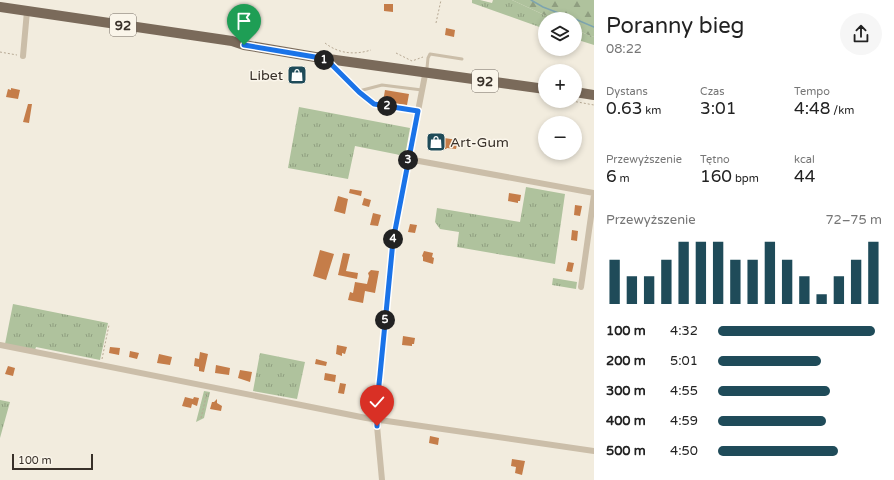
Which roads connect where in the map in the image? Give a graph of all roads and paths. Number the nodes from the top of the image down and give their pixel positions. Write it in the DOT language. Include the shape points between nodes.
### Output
graph roads {
  1 [pos="440,0"];
  2 [pos="0,7"];
  3 [pos="27,11"];
  4 [pos="436,23"];
  5 [pos="232,41"];
  6 [pos="325,43"];
  7 [pos="371,50"];
  8 [pos="0,52"];
  9 [pos="396,53"];
  10 [pos="23,56"];
  11 [pos="423,57"];
  12 [pos="321,58"];
  13 [pos="462,59"];
  14 [pos="426,70"];
  15 [pos="538,84"];
  16 [pos="538,88"];
  17 [pos="422,90"];
  18 [pos="359,92"];
  19 [pos="582,93"];
  20 [pos="594,95"];
  21 [pos="582,103"];
  22 [pos="594,105"];
  23 [pos="418,111"];
  24 [pos="408,159"];
  25 [pos="594,194"];
  26 [pos="581,287"];
  27 [pos="109,325"];
  28 [pos="0,344"];
  29 [pos="101,365"];
  30 [pos="208,386"];
  31 [pos="201,418"];
  32 [pos="377,419"];
  33 [pos="594,451"];
  34 [pos="382,480"];
  1 -- 4 [label="path"];
  2 -- 3 [label="main road, 92"];
  3 -- 5 [label="main road, 92"];
  3 -- 10 [label="street"];
  5 -- 12 [label="main road, 92"];
  5 -- 14 [label="main road, 92"];
  6 -- 7 [label="path" via="335,50 358,54"];
  8 -- 10 [label="path"];
  9 -- 11 [label="path" via="412,62"];
  12 -- 14 [label="main road, 92"];
  12 -- 18 [label="lane" via="331,64"];
  13 -- 14 [label="lane" via="430,54"];
  14 -- 15 [label="main road, 92"];
  14 -- 16 [label="main road, 92"];
  14 -- 17 [label="street"];
  17 -- 18 [label="lane" via="382,85"];
  17 -- 23 [label="street"];
  18 -- 23 [label="lane" via="374,104"];
  19 -- 20 [label="main road"];
  21 -- 22 [label="path"];
  23 -- 24 [label="street"];
  24 -- 25 [label="street"];
  24 -- 32 [label="street" via="393,241"];
  25 -- 26 [label="street"];
  27 -- 29 [label="path"];
  28 -- 29 [label="street"];
  29 -- 30 [label="street"];
  30 -- 31 [label="path"];
  30 -- 32 [label="street"];
  32 -- 33 [label="street"];
  32 -- 34 [label="street"];
}
